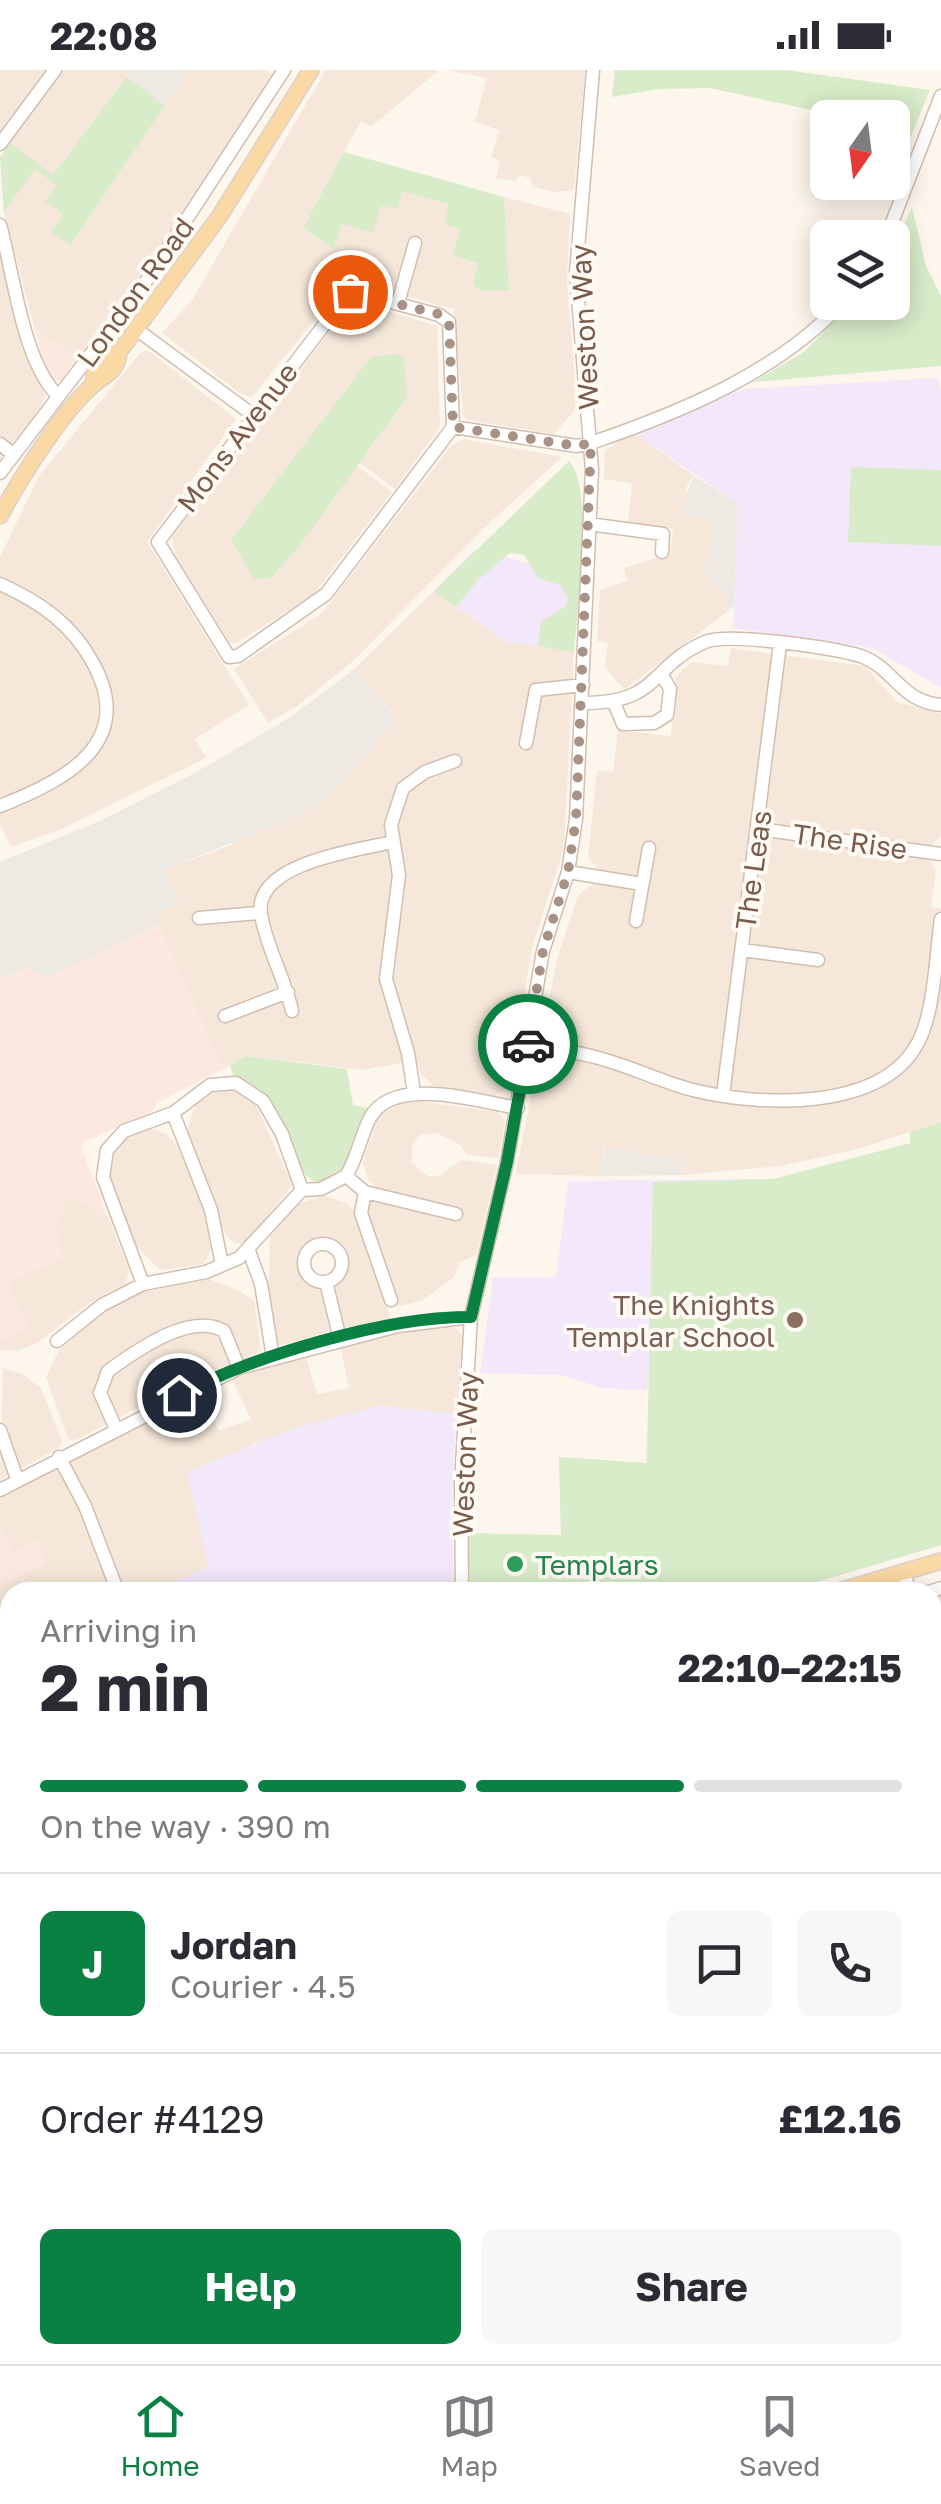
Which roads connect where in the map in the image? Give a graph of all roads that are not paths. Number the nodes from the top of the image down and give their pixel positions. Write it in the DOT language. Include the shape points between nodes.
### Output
graph roads {
  1 [pos="55,70"];
  2 [pos="284,70"];
  3 [pos="310,70"];
  4 [pos="593,70"];
  5 [pos="941,96"];
  6 [pos="0,144"];
  7 [pos="226,163"];
  8 [pos="244,174"];
  9 [pos="893,220"];
  10 [pos="0,225"];
  11 [pos="415,243"];
  12 [pos="398,303"];
  13 [pos="827,320"];
  14 [pos="136,329"];
  15 [pos="58,396"];
  16 [pos="253,415"];
  17 [pos="41,418"];
  18 [pos="453,427"];
  19 [pos="58,429"];
  20 [pos="591,443"];
  21 [pos="0,444"];
  22 [pos="13,454"];
  23 [pos="0,472"];
  24 [pos="0,516"];
  25 [pos="589,524"];
  26 [pos="662,552"];
  27 [pos="0,584"];
  28 [pos="780,644"];
  29 [pos="662,676"];
  30 [pos="584,685"];
  31 [pos="583,703"];
  32 [pos="614,703"];
  33 [pos="941,705"];
  34 [pos="526,744"];
  35 [pos="455,761"];
  36 [pos="0,806"];
  37 [pos="759,829"];
  38 [pos="393,842"];
  39 [pos="649,848"];
  40 [pos="941,854"];
  41 [pos="568,872"];
  42 [pos="642,884"];
  43 [pos="260,914"];
  44 [pos="199,918"];
  45 [pos="636,920"];
  46 [pos="941,920"];
  47 [pos="742,950"];
  48 [pos="818,960"];
  49 [pos="288,992"];
  50 [pos="292,1011"];
  51 [pos="225,1016"];
  52 [pos="528,1046"];
  53 [pos="414,1093"];
  54 [pos="723,1095"];
  55 [pos="518,1108"];
  56 [pos="172,1114"];
  57 [pos="346,1176"];
  58 [pos="302,1190"];
  59 [pos="365,1192"];
  60 [pos="456,1214"];
  61 [pos="249,1251"];
  62 [pos="222,1265"];
  63 [pos="326,1282"];
  64 [pos="143,1284"];
  65 [pos="391,1300"];
  66 [pos="471,1317"];
  67 [pos="340,1339"];
  68 [pos="57,1340"];
  69 [pos="273,1356"];
  70 [pos="239,1368"];
  71 [pos="0,1430"];
  72 [pos="116,1430"];
  73 [pos="59,1458"];
  74 [pos="18,1479"];
  75 [pos="0,1490"];
  76 [pos="941,1561"];
  77 [pos="904,1573"];
  78 [pos="114,1582"];
  79 [pos="462,1582"];
  80 [pos="872,1582"];
  81 [pos="907,1582"];
  1 -- 6 [label="street"];
  2 -- 7 [label="street, London Road"];
  3 -- 8 [label="main road, London Road"];
  4 -- 20 [label="street, Weston Way" via="576,273"];
  5 -- 9 [label="street"];
  7 -- 8 [label="street"];
  7 -- 15 [label="street, London Road"];
  8 -- 14 [label="main road, London Road"];
  10 -- 15 [label="street" via="33,352"];
  11 -- 12 [label="street"];
  12 -- 16 [label="street, Mons Avenue" via="345,295"];
  12 -- 18 [label="street" via="449,322"];
  13 -- 20 [label="street" via="738,382"];
  14 -- 16 [label="street"];
  14 -- 19 [label="main road, London Road" via="106,379 92,385"];
  15 -- 17 [label="street, London Road"];
  16 -- 18 [label="street, Mons Avenue" via="158,542 229,656 326,594"];
  17 -- 19 [label="street"];
  17 -- 22 [label="street, London Road"];
  18 -- 20 [label="street"];
  19 -- 24 [label="main road, London Road"];
  20 -- 25 [label="street, Weston Way"];
  21 -- 22 [label="street"];
  22 -- 23 [label="street, London Road"];
  25 -- 26 [label="street" via="663,534"];
  25 -- 30 [label="street, Weston Way"];
  27 -- 36 [label="street" via="48,609 74,634 103,684 110,713 99,739 76,764"];
  28 -- 29 [label="street" via="708,640"];
  28 -- 33 [label="street" via="874,660 904,693"];
  28 -- 37 [label="street, The Leas"];
  29 -- 32 [label="street"];
  29 -- 32 [label="street" via="670,696 659,722 623,724"];
  30 -- 31 [label="street, Weston Way"];
  30 -- 34 [label="street" via="536,690"];
  31 -- 32 [label="street"];
  31 -- 41 [label="street, Weston Way"];
  35 -- 38 [label="street" via="403,788 393,811"];
  37 -- 40 [label="street, The Rise"];
  37 -- 47 [label="street, The Leas"];
  38 -- 43 [label="street" via="286,871 268,886"];
  38 -- 53 [label="street" via="399,875 386,978"];
  39 -- 42 [label="street"];
  41 -- 42 [label="street"];
  41 -- 52 [label="street, Weston Way" via="543,951"];
  42 -- 45 [label="street"];
  43 -- 44 [label="street"];
  43 -- 49 [label="street"];
  46 -- 54 [label="street" via="919,1042 894,1068 867,1085 811,1099"];
  47 -- 48 [label="street"];
  47 -- 54 [label="street, The Leas"];
  49 -- 50 [label="street"];
  49 -- 51 [label="street"];
  52 -- 54 [label="street" via="595,1056"];
  52 -- 55 [label="street, Weston Way"];
  53 -- 55 [label="street"];
  53 -- 57 [label="street" via="374,1112"];
  55 -- 66 [label="street, Weston Way"];
  56 -- 58 [label="street" via="210,1085 244,1086 273,1118"];
  56 -- 62 [label="street" via="208,1199"];
  56 -- 64 [label="street" via="124,1131 105,1157 106,1187"];
  57 -- 58 [label="street"];
  57 -- 59 [label="street"];
  58 -- 61 [label="street"];
  59 -- 60 [label="street"];
  59 -- 65 [label="street" via="360,1213"];
  61 -- 62 [label="street"];
  61 -- 69 [label="street" via="262,1284"];
  62 -- 64 [label="street"];
  63 -- 67 [label="street"];
  64 -- 68 [label="street"];
  66 -- 67 [label="street"];
  66 -- 79 [label="street, Weston Way"];
  67 -- 69 [label="street"];
  69 -- 70 [label="street"];
  70 -- 72 [label="street"];
  70 -- 72 [label="street" via="224,1332 203,1323 188,1326 108,1371 100,1393"];
  71 -- 74 [label="street"];
  72 -- 73 [label="street"];
  73 -- 74 [label="street"];
  73 -- 78 [label="street"];
  74 -- 75 [label="street"];
  76 -- 77 [label="main road"];
  77 -- 80 [label="main road"];
  77 -- 81 [label="street"];
}
